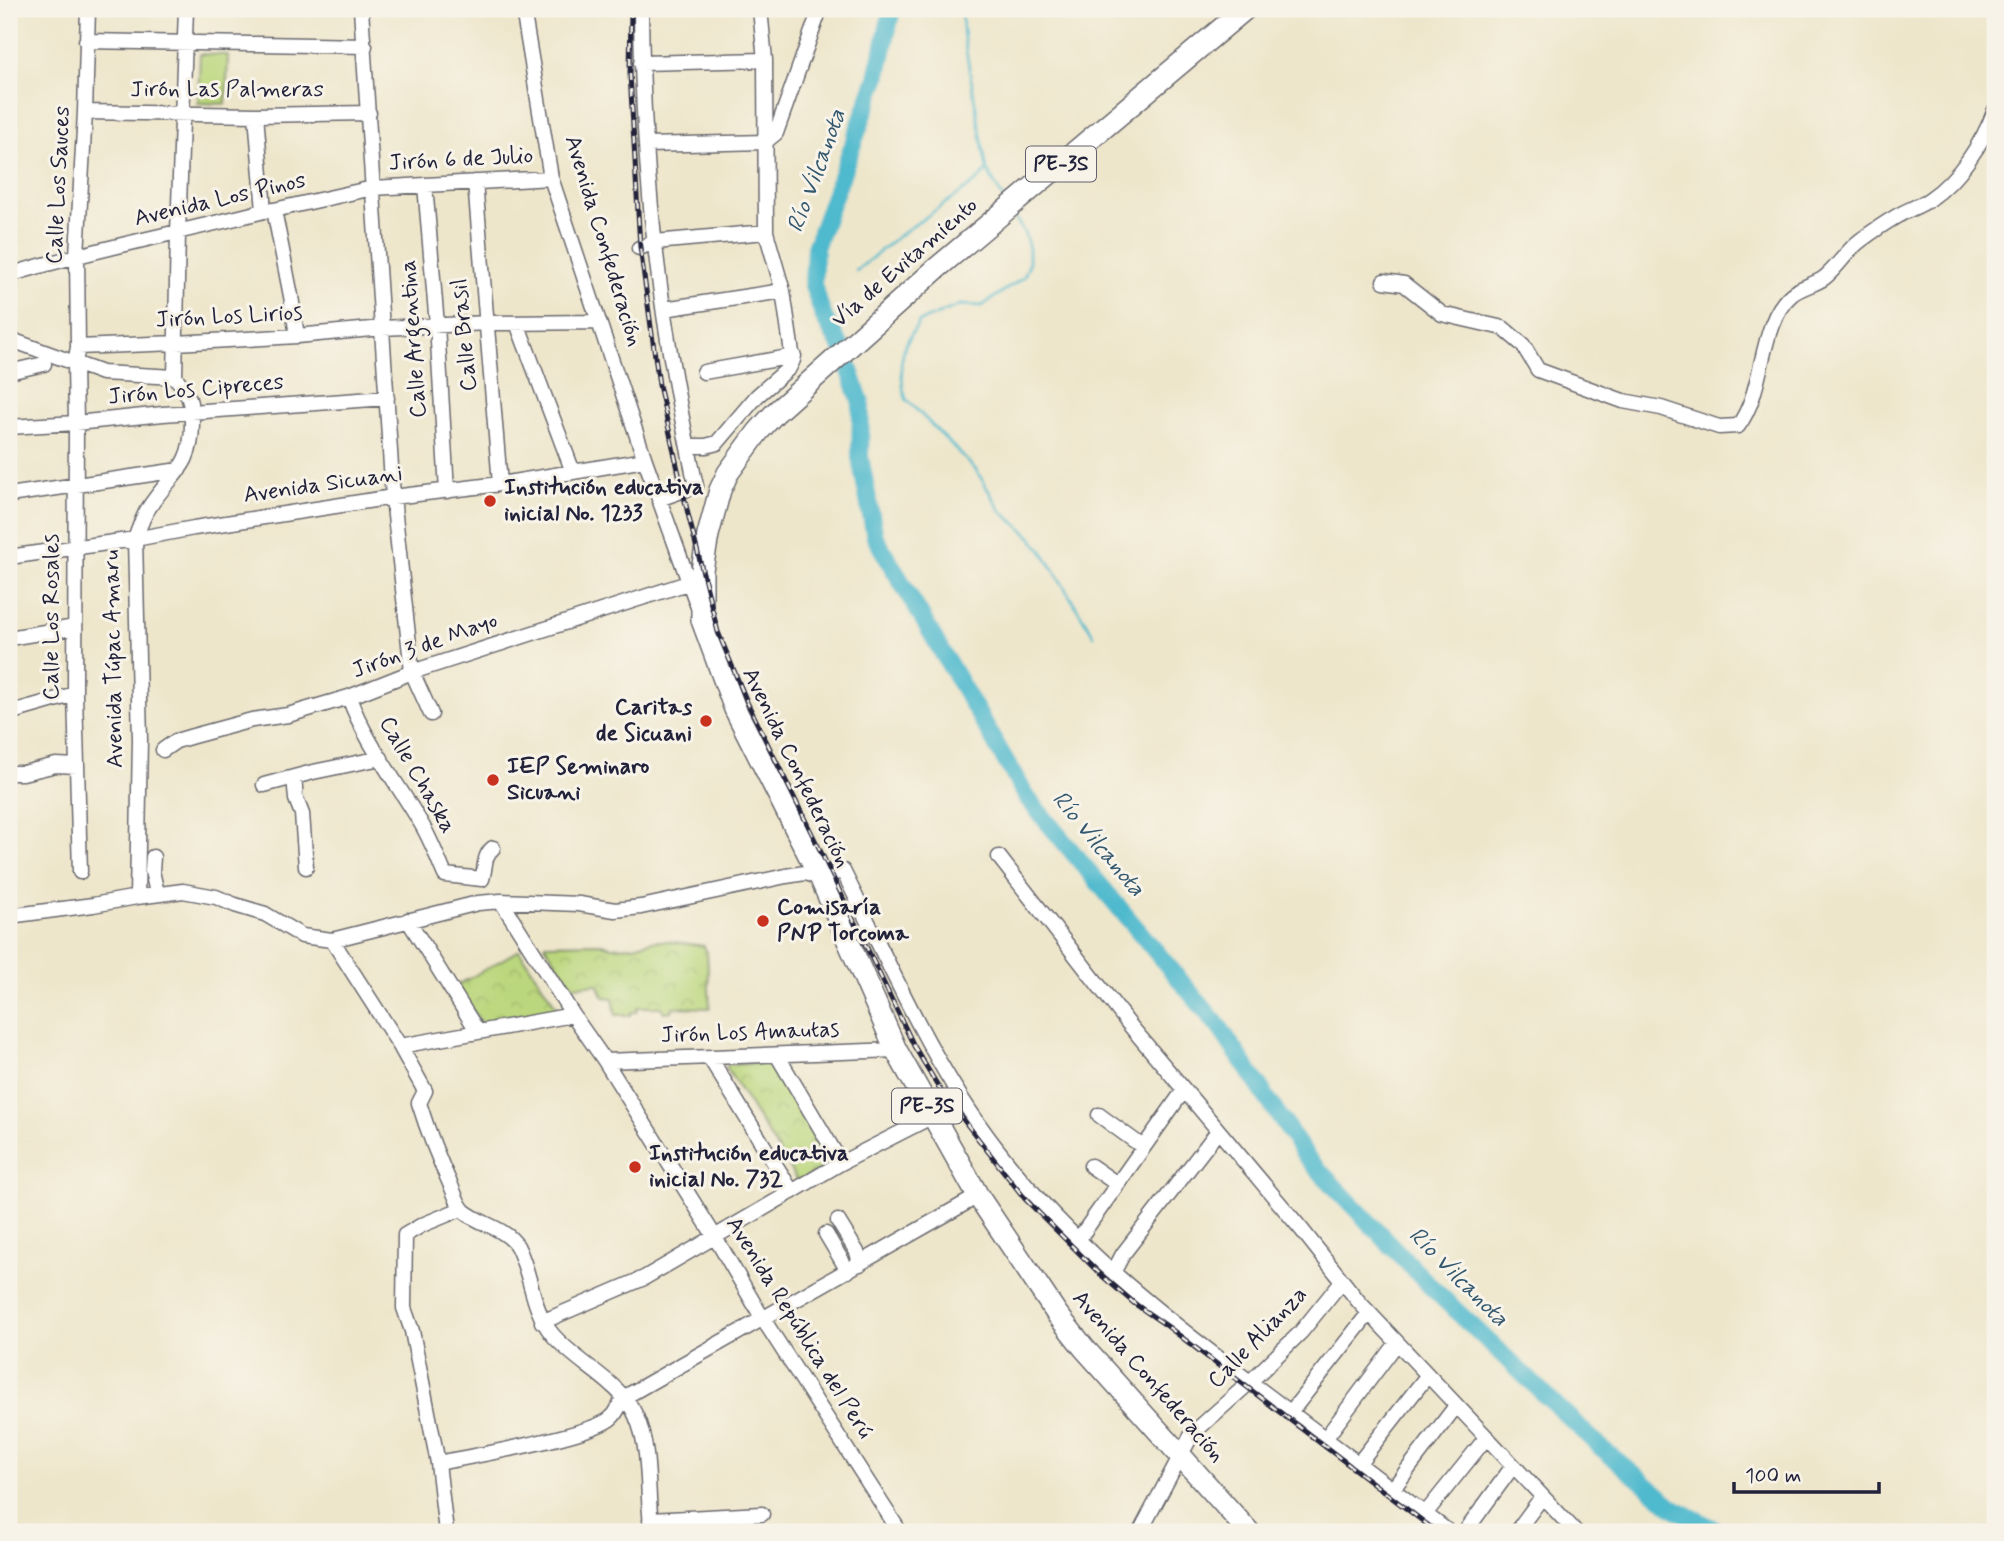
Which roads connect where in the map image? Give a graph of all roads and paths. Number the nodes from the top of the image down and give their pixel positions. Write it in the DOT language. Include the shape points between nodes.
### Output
graph roads {
  1 [pos="88,9"];
  2 [pos="186,9"];
  3 [pos="361,9"];
  4 [pos="523,9"];
  5 [pos="641,9"];
  6 [pos="760,9"];
  7 [pos="820,9"];
  8 [pos="1245,9"];
  9 [pos="86,41"];
  10 [pos="185,41"];
  11 [pos="365,46"];
  12 [pos="765,60"];
  13 [pos="641,63"];
  14 [pos="1995,110"];
  15 [pos="85,112"];
  16 [pos="181,113"];
  17 [pos="369,113"];
  18 [pos="256,115"];
  19 [pos="765,142"];
  20 [pos="646,145"];
  21 [pos="551,178"];
  22 [pos="475,182"];
  23 [pos="425,185"];
  24 [pos="373,188"];
  25 [pos="269,210"];
  26 [pos="766,232"];
  27 [pos="178,233"];
  28 [pos="655,242"];
  29 [pos="639,248"];
  30 [pos="77,255"];
  31 [pos="9,275"];
  32 [pos="1384,281"];
  33 [pos="783,291"];
  34 [pos="664,309"];
  35 [pos="598,322"];
  36 [pos="488,323"];
  37 [pos="517,323"];
  38 [pos="437,326"];
  39 [pos="382,328"];
  40 [pos="297,336"];
  41 [pos="9,339"];
  42 [pos="176,343"];
  43 [pos="78,347"];
  44 [pos="794,356"];
  45 [pos="75,363"];
  46 [pos="44,364"];
  47 [pos="9,372"];
  48 [pos="704,372"];
  49 [pos="176,377"];
  50 [pos="387,398"];
  51 [pos="192,412"];
  52 [pos="76,423"];
  53 [pos="9,427"];
  54 [pos="688,446"];
  55 [pos="645,460"];
  56 [pos="179,470"];
  57 [pos="573,472"];
  58 [pos="500,484"];
  59 [pos="75,485"];
  60 [pos="696,486"];
  61 [pos="720,490"];
  62 [pos="447,491"];
  63 [pos="9,495"];
  64 [pos="393,497"];
  65 [pos="659,499"];
  66 [pos="135,539"];
  67 [pos="74,547"];
  68 [pos="9,557"];
  69 [pos="695,580"];
  70 [pos="702,620"];
  71 [pos="75,627"];
  72 [pos="9,638"];
  73 [pos="412,672"];
  74 [pos="75,694"];
  75 [pos="349,697"];
  76 [pos="9,713"];
  77 [pos="431,714"];
  78 [pos="163,750"];
  79 [pos="381,758"];
  80 [pos="77,766"];
  81 [pos="9,773"];
  82 [pos="294,777"];
  83 [pos="264,785"];
  84 [pos="493,848"];
  85 [pos="153,857"];
  86 [pos="999,857"];
  87 [pos="306,867"];
  88 [pos="80,872"];
  89 [pos="820,877"];
  90 [pos="157,893"];
  91 [pos="137,897"];
  92 [pos="500,901"];
  93 [pos="9,916"];
  94 [pos="408,920"];
  95 [pos="332,940"];
  96 [pos="573,1015"];
  97 [pos="478,1032"];
  98 [pos="400,1046"];
  99 [pos="896,1050"];
  100 [pos="777,1055"];
  101 [pos="710,1058"];
  102 [pos="605,1061"];
  103 [pos="1184,1090"];
  104 [pos="1099,1115"];
  105 [pos="933,1116"];
  106 [pos="1218,1131"];
  107 [pos="1143,1147"];
  108 [pos="841,1163"];
  109 [pos="1091,1166"];
  110 [pos="1117,1184"];
  111 [pos="792,1192"];
  112 [pos="978,1196"];
  113 [pos="461,1209"];
  114 [pos="838,1221"];
  115 [pos="825,1234"];
  116 [pos="715,1237"];
  117 [pos="1078,1240"];
  118 [pos="854,1267"];
  119 [pos="1114,1272"];
  120 [pos="1342,1281"];
  121 [pos="1369,1313"];
  122 [pos="763,1319"];
  123 [pos="542,1321"];
  124 [pos="1397,1343"];
  125 [pos="1427,1376"];
  126 [pos="1250,1382"];
  127 [pos="623,1398"];
  128 [pos="1456,1406"];
  129 [pos="1290,1413"];
  130 [pos="1486,1438"];
  131 [pos="1325,1439"];
  132 [pos="1180,1455"];
  133 [pos="438,1463"];
  134 [pos="1358,1464"];
  135 [pos="1513,1466"];
  136 [pos="1392,1490"];
  137 [pos="1542,1497"];
  138 [pos="762,1514"];
  139 [pos="1425,1514"];
  140 [pos="651,1526"];
  141 [pos="446,1532"];
  142 [pos="900,1532"];
  143 [pos="1140,1532"];
  144 [pos="1249,1532"];
  145 [pos="1449,1532"];
  146 [pos="1465,1532"];
  147 [pos="1516,1532"];
  148 [pos="1574,1532"];
  1 -- 9 [label="street, Calle Los Sauces"];
  2 -- 10 [label="street, Avenida Túpac Amaru"];
  3 -- 11 [label="street"];
  4 -- 21 [label="street, Avenida Confederación"];
  5 -- 13 [label="street"];
  6 -- 12 [label="street"];
  7 -- 19 [label="street" via="776,133"];
  8 -- 61 [label="highway, Vía de Evitamiento / PE-3S" via="967,243 775,413"];
  9 -- 10 [label="street"];
  9 -- 15 [label="street, Calle Los Sauces"];
  10 -- 11 [label="street"];
  10 -- 16 [label="street, Avenida Túpac Amaru"];
  11 -- 17 [label="street"];
  12 -- 13 [label="street"];
  12 -- 19 [label="street"];
  13 -- 20 [label="street"];
  14 -- 32 [label="street" via="1974,151 1948,185 1860,241 1829,274 1792,294 1778,311 1750,405 1738,426 1719,426 1623,401 1538,370 1523,345 1503,328 1443,314 1404,284"];
  15 -- 16 [label="street, Jirón Las Palmeras"];
  15 -- 30 [label="street, Calle Los Sauces"];
  16 -- 18 [label="street, Jirón Las Palmeras"];
  16 -- 27 [label="street, Avenida Túpac Amaru"];
  17 -- 18 [label="street, Jirón Las Palmeras"];
  17 -- 24 [label="street"];
  18 -- 25 [label="street"];
  19 -- 20 [label="street"];
  19 -- 26 [label="street"];
  20 -- 28 [label="street"];
  21 -- 22 [label="street, Jirón 6 de Julio"];
  21 -- 35 [label="street, Avenida Confederación"];
  22 -- 23 [label="street, Jirón 6 de Julio"];
  22 -- 36 [label="street, Calle Brasil"];
  23 -- 24 [label="street, Jirón 6 de Julio"];
  23 -- 38 [label="street, Calle Argentina"];
  24 -- 25 [label="street, Avenida Los Pinos"];
  24 -- 39 [label="street"];
  25 -- 27 [label="street, Avenida Los Pinos"];
  25 -- 40 [label="street"];
  26 -- 28 [label="street"];
  26 -- 33 [label="street"];
  27 -- 30 [label="street, Avenida Los Pinos"];
  27 -- 42 [label="street, Avenida Túpac Amaru"];
  28 -- 29 [label="street"];
  28 -- 34 [label="street"];
  30 -- 31 [label="street, Avenida Los Pinos"];
  30 -- 43 [label="street, Calle Los Sauces"];
  33 -- 34 [label="street"];
  33 -- 44 [label="street"];
  34 -- 54 [label="street"];
  35 -- 37 [label="street, Jirón Los Lirios"];
  35 -- 55 [label="street, Avenida Confederación"];
  36 -- 37 [label="street, Jirón Los Lirios"];
  36 -- 38 [label="street, Jirón Los Lirios"];
  36 -- 58 [label="street, Calle Brasil"];
  37 -- 57 [label="street"];
  38 -- 39 [label="street, Jirón Los Lirios"];
  38 -- 62 [label="street, Calle Argentina"];
  39 -- 40 [label="street, Jirón Los Lirios"];
  39 -- 50 [label="street"];
  40 -- 42 [label="street, Jirón Los Lirios"];
  41 -- 45 [label="street"];
  42 -- 43 [label="street, Jirón Los Lirios"];
  42 -- 49 [label="street, Avenida Túpac Amaru"];
  43 -- 45 [label="street, Calle Los Sauces"];
  44 -- 48 [label="street"];
  44 -- 54 [label="street" via="789,368 757,396 717,443"];
  45 -- 49 [label="street" via="102,373"];
  45 -- 52 [label="street, Calle Los Rosales"];
  46 -- 47 [label="street"];
  49 -- 51 [label="street, Avenida Túpac Amaru" via="189,395"];
  50 -- 51 [label="street, Jirón Los Cipreces"];
  50 -- 64 [label="street"];
  51 -- 52 [label="street, Jirón Los Cipreces"];
  51 -- 56 [label="street, Avenida Túpac Amaru" via="190,449"];
  52 -- 53 [label="street, Jirón Los Cipreces"];
  52 -- 59 [label="street, Calle Los Rosales"];
  54 -- 60 [label="street"];
  55 -- 57 [label="street, Avenida Sicuani"];
  55 -- 65 [label="street, Avenida Confederación"];
  56 -- 59 [label="street"];
  56 -- 66 [label="street, Avenida Túpac Amaru" via="147,509"];
  57 -- 58 [label="street, Avenida Sicuani"];
  58 -- 62 [label="street, Avenida Sicuani"];
  59 -- 63 [label="street"];
  59 -- 67 [label="street, Calle Los Rosales"];
  60 -- 61 [label="street"];
  60 -- 65 [label="street"];
  61 -- 69 [label="highway, Vía de Evitamiento / PE-3S"];
  62 -- 64 [label="street, Avenida Sicuani"];
  64 -- 66 [label="street, Avenida Sicuani"];
  64 -- 73 [label="street"];
  65 -- 69 [label="street, Avenida Confederación"];
  66 -- 67 [label="street, Avenida Sicuani"];
  66 -- 91 [label="street, Avenida Túpac Amaru" via="140,740"];
  67 -- 68 [label="street, Avenida Sicuani"];
  67 -- 71 [label="street, Calle Los Rosales"];
  69 -- 70 [label="highway, Vía de Evitamiento / PE-3S"];
  69 -- 73 [label="street, Jirón 3 de Mayo"];
  70 -- 89 [label="highway, Avenida Confederación / PE-3S" via="735,709"];
  71 -- 72 [label="street"];
  71 -- 74 [label="street, Calle Los Rosales"];
  73 -- 75 [label="street, Jirón 3 de Mayo"];
  73 -- 77 [label="street"];
  74 -- 76 [label="street"];
  74 -- 80 [label="street, Calle Los Rosales"];
  75 -- 78 [label="street, Jirón 3 de Mayo" via="186,738"];
  75 -- 79 [label="street, Calle Chaska"];
  79 -- 82 [label="street"];
  79 -- 84 [label="street, Calle Chaska" via="422,824 445,875 482,879"];
  80 -- 81 [label="street"];
  80 -- 88 [label="street, Calle Los Rosales"];
  82 -- 83 [label="street"];
  82 -- 87 [label="street"];
  85 -- 90 [label="street"];
  86 -- 103 [label="street"];
  89 -- 92 [label="street" via="805,873 615,909"];
  89 -- 99 [label="highway, Avenida Confederación / PE-3S"];
  89 -- 117 [label="street" via="843,871 953,1086 997,1149"];
  90 -- 91 [label="street"];
  90 -- 95 [label="street" via="183,891 216,897 265,914 302,936"];
  91 -- 93 [label="street"];
  92 -- 94 [label="street"];
  92 -- 96 [label="street, Avenida República del Perú"];
  94 -- 95 [label="street"];
  94 -- 97 [label="street"];
  95 -- 98 [label="street"];
  96 -- 97 [label="street"];
  96 -- 102 [label="street, Avenida República del Perú"];
  97 -- 98 [label="street"];
  98 -- 113 [label="street" via="425,1091 419,1103"];
  99 -- 100 [label="street, Jirón Los Amautas"];
  99 -- 105 [label="highway, Avenida Confederación / PE-3S"];
  100 -- 101 [label="street, Jirón Los Amautas"];
  100 -- 108 [label="street"];
  101 -- 102 [label="street, Jirón Los Amautas"];
  101 -- 111 [label="street"];
  102 -- 116 [label="street, Avenida República del Perú"];
  103 -- 106 [label="street"];
  103 -- 107 [label="street"];
  104 -- 107 [label="street"];
  105 -- 108 [label="street"];
  105 -- 112 [label="highway, Avenida Confederación / PE-3S"];
  106 -- 119 [label="street"];
  106 -- 120 [label="street"];
  107 -- 110 [label="street"];
  108 -- 111 [label="street"];
  109 -- 110 [label="street"];
  110 -- 117 [label="street"];
  111 -- 116 [label="street"];
  112 -- 118 [label="street"];
  112 -- 132 [label="highway, Avenida Confederación / PE-3S" via="1063,1323"];
  113 -- 123 [label="street" via="515,1244"];
  113 -- 133 [label="street" via="405,1235 404,1308"];
  114 -- 118 [label="street" via="857,1252"];
  115 -- 118 [label="street"];
  116 -- 122 [label="street, Avenida República del Perú"];
  116 -- 123 [label="street" via="644,1278"];
  117 -- 119 [label="street"];
  118 -- 122 [label="street"];
  119 -- 126 [label="street"];
  120 -- 121 [label="street"];
  120 -- 126 [label="street, Calle Alianza" via="1301,1332"];
  121 -- 124 [label="street"];
  121 -- 129 [label="street"];
  122 -- 127 [label="street"];
  122 -- 142 [label="street, Avenida República del Perú"];
  123 -- 127 [label="street" via="570,1353"];
  124 -- 125 [label="street"];
  124 -- 131 [label="street"];
  125 -- 128 [label="street"];
  125 -- 134 [label="street"];
  126 -- 129 [label="street"];
  126 -- 132 [label="street, Calle Alianza" via="1192,1434"];
  127 -- 133 [label="street" via="612,1418 595,1427"];
  127 -- 140 [label="street" via="640,1427"];
  128 -- 130 [label="street"];
  128 -- 136 [label="street"];
  129 -- 131 [label="street"];
  130 -- 135 [label="street"];
  130 -- 139 [label="street"];
  131 -- 134 [label="street"];
  132 -- 143 [label="street, Calle Alianza"];
  132 -- 144 [label="highway, Avenida Confederación / PE-3S"];
  133 -- 141 [label="street"];
  134 -- 136 [label="street"];
  135 -- 137 [label="street"];
  135 -- 146 [label="street"];
  136 -- 139 [label="street"];
  137 -- 147 [label="street"];
  137 -- 148 [label="street"];
  138 -- 140 [label="street"];
  139 -- 145 [label="street"];
}
